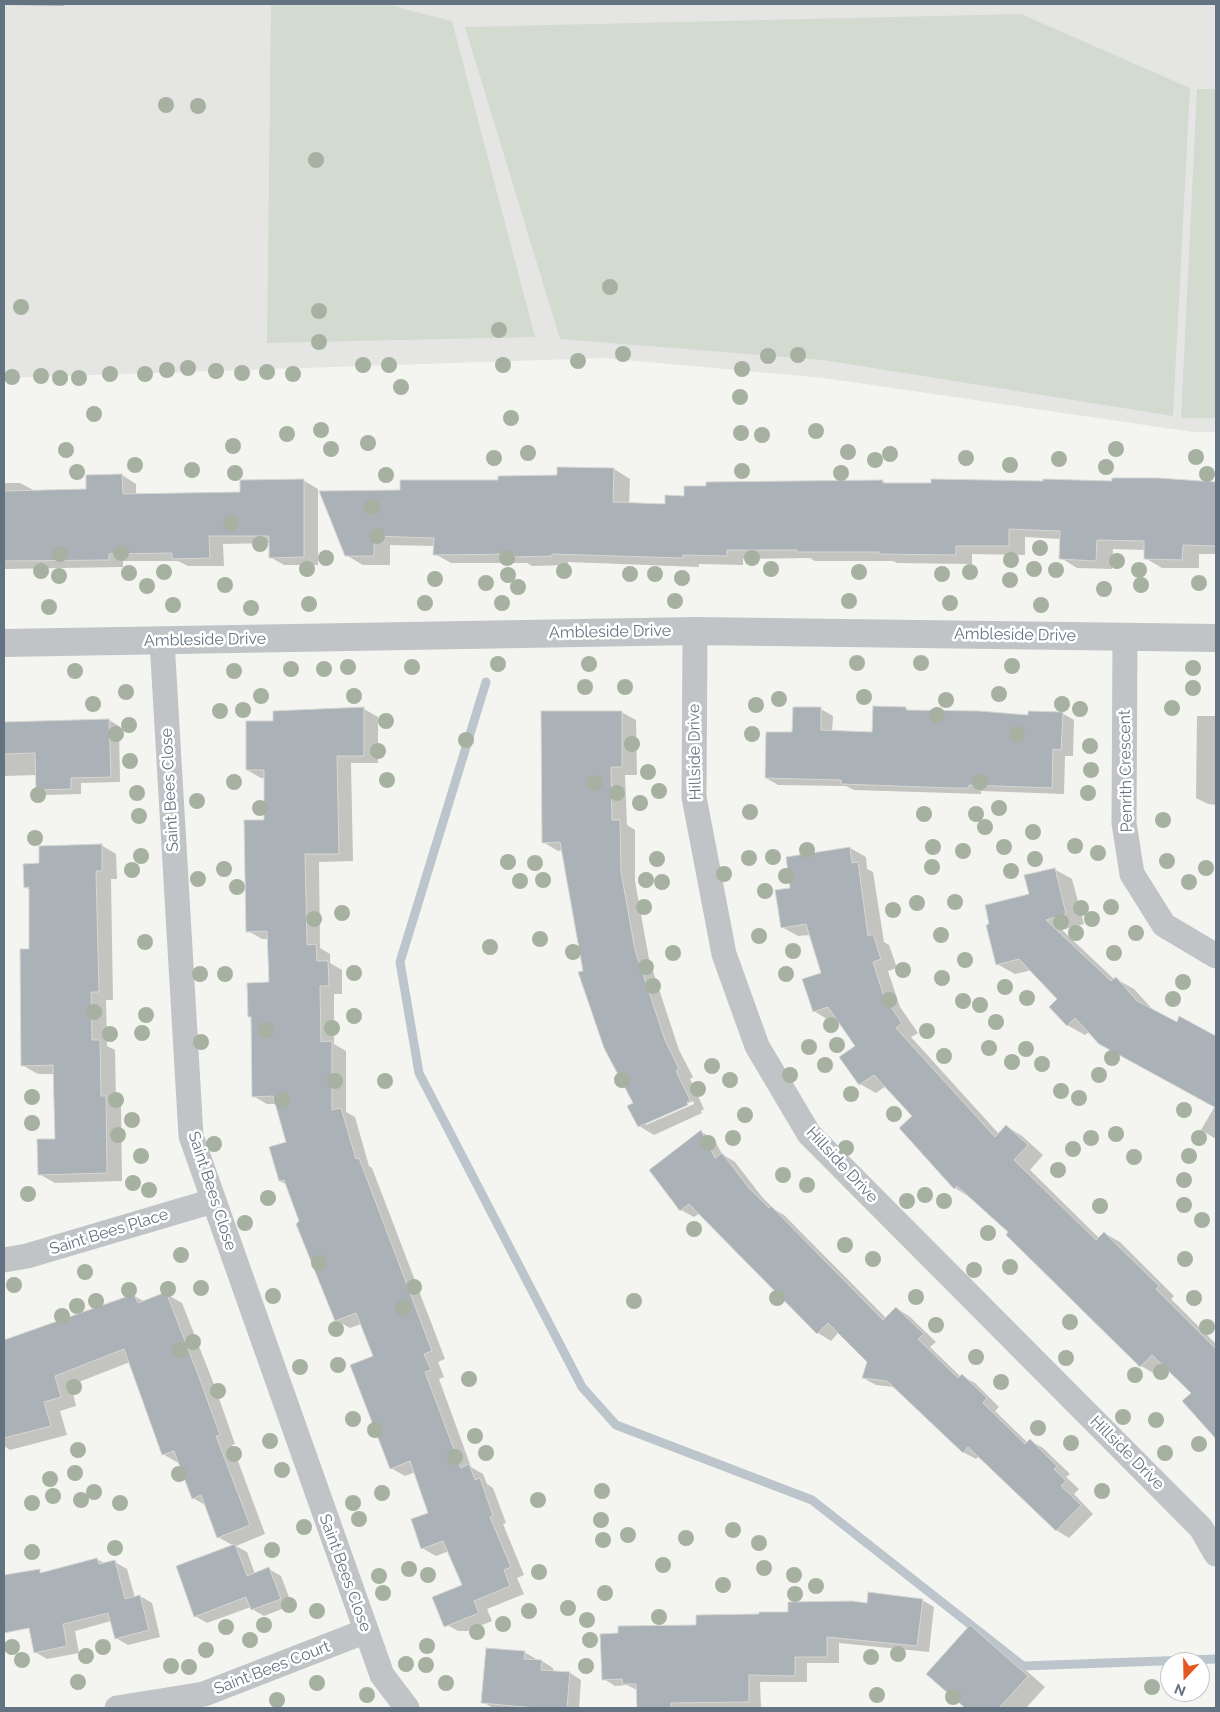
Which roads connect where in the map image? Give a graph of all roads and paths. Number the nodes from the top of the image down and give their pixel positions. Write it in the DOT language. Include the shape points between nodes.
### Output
graph roads {
  1 [pos="695,631"];
  2 [pos="1125,637"];
  3 [pos="1216,638"];
  4 [pos="162,641"];
  5 [pos="4,643"];
  6 [pos="1216,956"];
  7 [pos="213,1201"];
  8 [pos="4,1260"];
  9 [pos="1216,1554"];
  10 [pos="366,1631"];
  11 [pos="118,1708"];
  12 [pos="406,1708"];
  1 -- 2 [label="street, Ambleside Drive"];
  1 -- 4 [label="street, Ambleside Drive"];
  1 -- 9 [label="street, Hillside Drive" via="694,797 724,954 757,1046 809,1134 1201,1528"];
  2 -- 3 [label="street, Ambleside Drive"];
  2 -- 6 [label="street, Penrith Crescent" via="1124,823 1132,874 1164,925"];
  4 -- 5 [label="street, Ambleside Drive"];
  4 -- 7 [label="street, Saint Bees Close" via="190,1136"];
  7 -- 8 [label="street, Saint Bees Place"];
  7 -- 10 [label="street, Saint Bees Close"];
  10 -- 11 [label="street, Saint Bees Court" via="204,1694"];
  10 -- 12 [label="street, Saint Bees Close" via="382,1676"];
}
